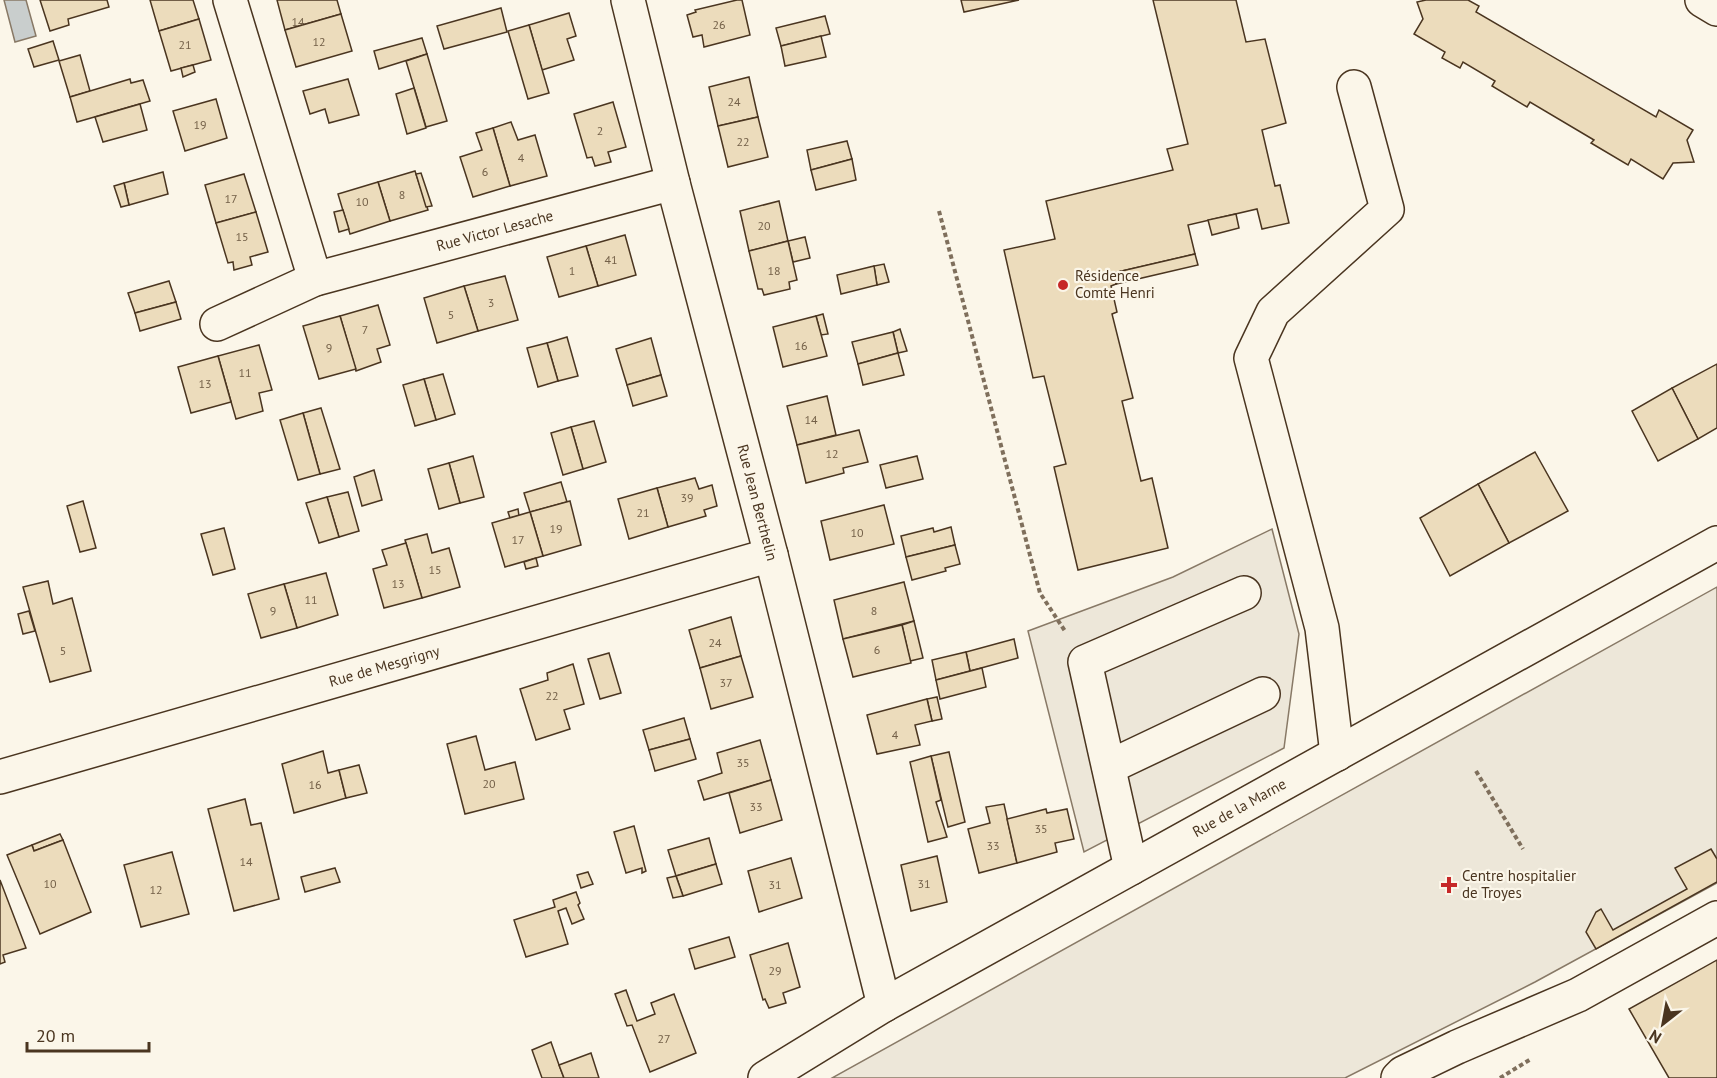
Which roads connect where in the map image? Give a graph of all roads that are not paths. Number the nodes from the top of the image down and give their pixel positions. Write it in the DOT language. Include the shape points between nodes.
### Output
graph roads {
  1 [pos="230,0"];
  2 [pos="628,0"];
  3 [pos="1702,0"];
  4 [pos="1717,9"];
  5 [pos="1353,87"];
  6 [pos="673,183"];
  7 [pos="315,279"];
  8 [pos="218,324"];
  9 [pos="1717,543"];
  10 [pos="771,555"];
  11 [pos="1244,593"];
  12 [pos="1263,694"];
  13 [pos="1337,754"];
  14 [pos="1109,767"];
  15 [pos="0,777"];
  16 [pos="1131,868"];
  17 [pos="1717,918"];
  18 [pos="884,1005"];
  19 [pos="765,1078"];
  20 [pos="1398,1078"];
  1 -- 7 [label="street"];
  2 -- 6 [label="street, Rue Jean Berthelin"];
  3 -- 4 [label="street"];
  5 -- 13 [label="street" via="1387,209 1273,312 1251,358 1322,628"];
  6 -- 7 [label="street, Rue Victor Lesache"];
  6 -- 10 [label="street, Rue Jean Berthelin"];
  7 -- 8 [label="street, Rue Victor Lesache"];
  9 -- 13 [label="street, Rue de la Marne"];
  10 -- 15 [label="street, Rue de Mesgrigny"];
  10 -- 18 [label="street, Rue Jean Berthelin"];
  11 -- 14 [label="street" via="1085,662"];
  12 -- 14 [label="street"];
  13 -- 16 [label="street, Rue de la Marne"];
  14 -- 16 [label="street"];
  16 -- 18 [label="street, Rue de la Marne"];
  17 -- 20 [label="street" via="1578,995 1457,1047"];
  18 -- 19 [label="street, Rue de la Marne"];
}
